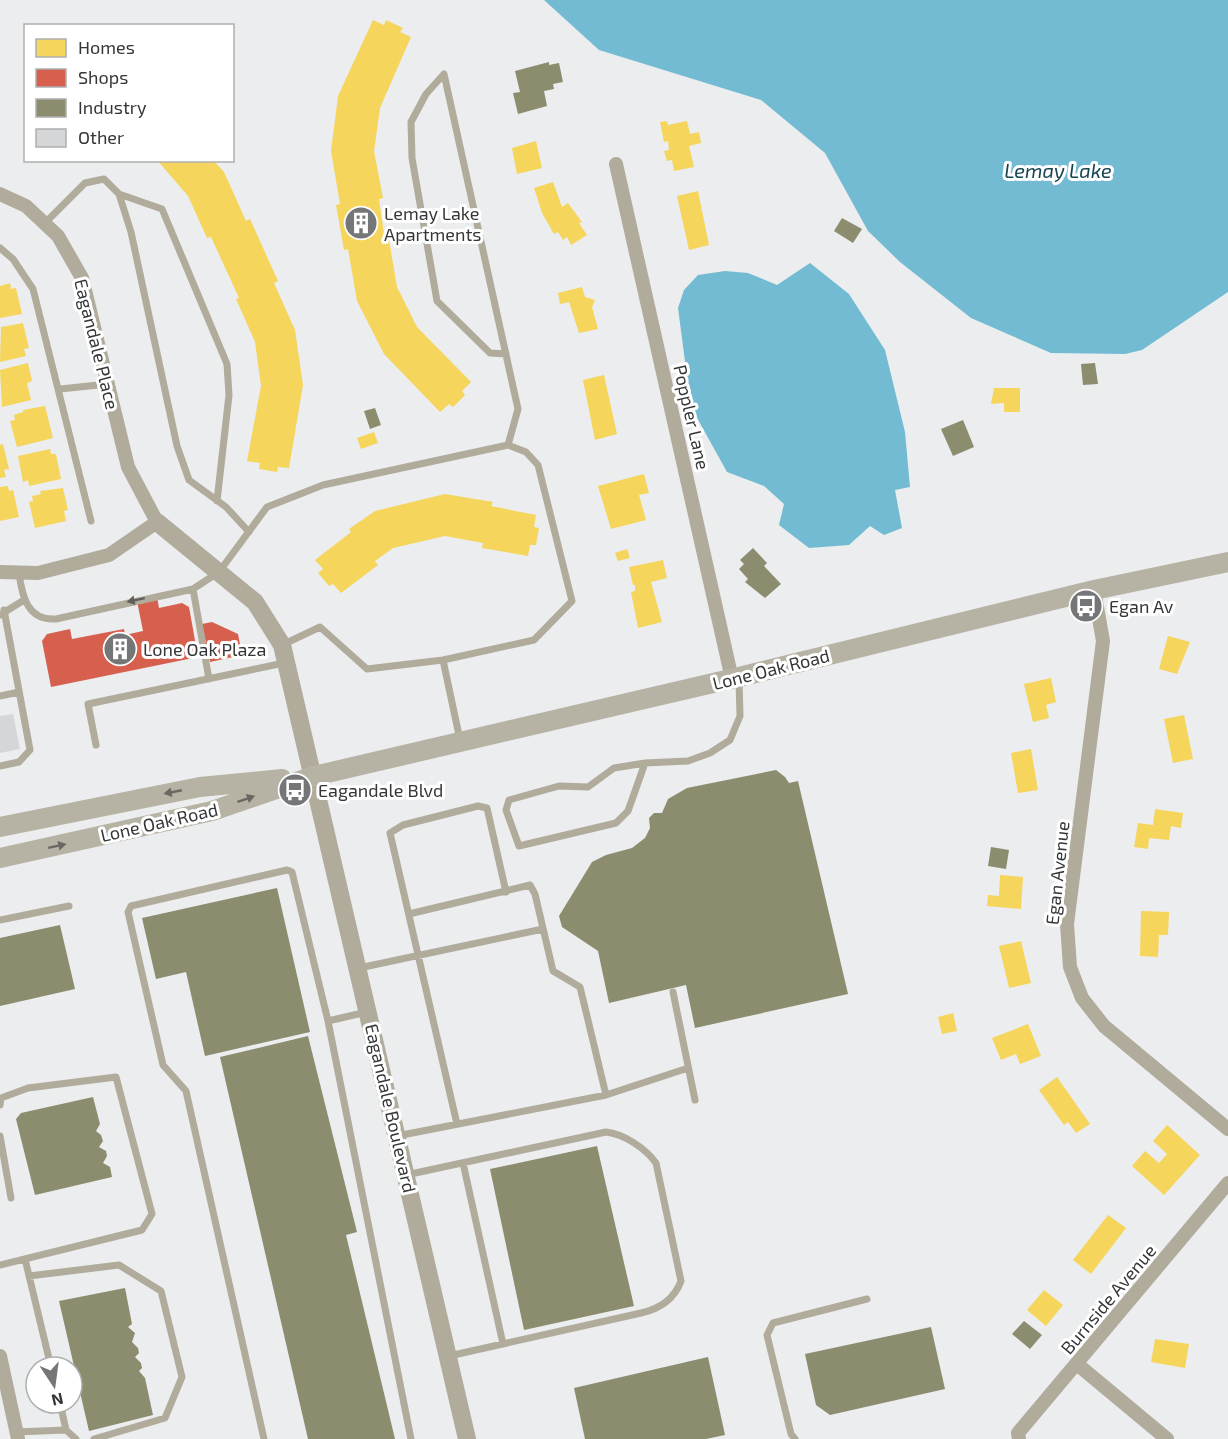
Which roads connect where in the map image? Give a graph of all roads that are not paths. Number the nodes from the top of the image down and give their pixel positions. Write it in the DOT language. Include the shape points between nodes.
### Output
graph roads {
  1 [pos="616,164"];
  2 [pos="0,194"];
  3 [pos="119,194"];
  4 [pos="44,224"];
  5 [pos="0,248"];
  6 [pos="506,354"];
  7 [pos="108,384"];
  8 [pos="60,390"];
  9 [pos="508,446"];
  10 [pos="217,501"];
  11 [pos="91,521"];
  12 [pos="158,522"];
  13 [pos="249,532"];
  14 [pos="1228,561"];
  15 [pos="0,572"];
  16 [pos="19,573"];
  17 [pos="219,573"];
  18 [pos="193,589"];
  19 [pos="1094,590"];
  20 [pos="24,600"];
  21 [pos="2,613"];
  22 [pos="285,654"];
  23 [pos="443,660"];
  24 [pos="736,678"];
  25 [pos="209,679"];
  26 [pos="19,692"];
  27 [pos="0,696"];
  28 [pos="461,742"];
  29 [pos="96,745"];
  30 [pos="645,763"];
  31 [pos="0,766"];
  32 [pos="314,776"];
  33 [pos="0,826"];
  34 [pos="0,858"];
  35 [pos="506,892"];
  36 [pos="69,906"];
  37 [pos="409,914"];
  38 [pos="0,920"];
  39 [pos="543,929"];
  40 [pos="418,956"];
  41 [pos="358,968"];
  42 [pos="673,992"];
  43 [pos="369,1012"];
  44 [pos="328,1021"];
  45 [pos="688,1068"];
  46 [pos="606,1095"];
  47 [pos="695,1100"];
  48 [pos="0,1105"];
  49 [pos="457,1124"];
  50 [pos="1228,1129"];
  51 [pos="0,1136"];
  52 [pos="397,1136"];
  53 [pos="463,1163"];
  54 [pos="406,1175"];
  55 [pos="1228,1183"];
  56 [pos="11,1198"];
  57 [pos="25,1259"];
  58 [pos="0,1265"];
  59 [pos="29,1276"];
  60 [pos="867,1299"];
  61 [pos="503,1344"];
  62 [pos="48,1355"];
  63 [pos="0,1356"];
  64 [pos="448,1356"];
  65 [pos="1077,1364"];
  66 [pos="63,1415"];
  67 [pos="66,1430"];
  68 [pos="17,1436"];
  69 [pos="76,1439"];
  70 [pos="94,1439"];
  71 [pos="264,1439"];
  72 [pos="411,1439"];
  73 [pos="467,1439"];
  74 [pos="795,1439"];
  75 [pos="1019,1439"];
  76 [pos="1167,1439"];
  1 -- 24 [label="street, Poppler Lane"];
  2 -- 4 [label="street, Eagandale Place" via="26,206"];
  3 -- 4 [label="lane" via="104,179 85,183"];
  3 -- 10 [label="lane" via="177,446 189,480"];
  3 -- 10 [label="lane" via="162,209 227,364 229,395"];
  4 -- 7 [label="street, Eagandale Place" via="58,236 82,278"];
  5 -- 8 [label="lane" via="13,259 33,290"];
  6 -- 6 [label="lane" via="503,342 444,74 426,94 411,122 412,158 437,301 490,353"];
  6 -- 9 [label="lane" via="518,409"];
  7 -- 8 [label="lane"];
  7 -- 12 [label="street, Eagandale Place" via="128,466"];
  8 -- 11 [label="lane"];
  9 -- 13 [label="lane" via="323,485 267,507"];
  9 -- 23 [label="lane" via="530,456 541,471 572,601 534,640"];
  10 -- 13 [label="lane"];
  12 -- 16 [label="street" via="109,555 38,573"];
  12 -- 17 [label="street, Eagandale Place"];
  13 -- 17 [label="lane"];
  14 -- 19 [label="main road, Lone Oak Road"];
  15 -- 16 [label="street"];
  16 -- 20 [label="lane"];
  17 -- 18 [label="lane"];
  17 -- 22 [label="street, Eagandale Place" via="255,602"];
  18 -- 20 [label="lane, one-way" via="49,619 36,616"];
  18 -- 25 [label="lane"];
  19 -- 24 [label="main road, Lone Oak Road"];
  19 -- 50 [label="street, Egan Avenue" via="1103,641 1067,924 1070,967 1083,998 1104,1026"];
  20 -- 21 [label="lane"];
  21 -- 26 [label="lane"];
  22 -- 23 [label="lane" via="320,627 367,669"];
  22 -- 25 [label="lane"];
  22 -- 32 [label="street, Eagandale Place"];
  23 -- 28 [label="lane"];
  24 -- 28 [label="main road, Lone Oak Road"];
  24 -- 30 [label="lane" via="740,716 730,740 688,761"];
  25 -- 29 [label="lane" via="88,704"];
  26 -- 27 [label="lane"];
  26 -- 31 [label="lane" via="30,750 19,762"];
  28 -- 32 [label="main road, Lone Oak Road"];
  30 -- 30 [label="lane" via="628,812 616,823 519,846 506,810 510,800 560,786 588,787 614,768"];
  32 -- 33 [label="main road, Lone Oak Road, one-way" via="200,787"];
  34 -- 32 [label="main road, Lone Oak Road, one-way" via="212,811"];
  32 -- 41 [label="street, Eagandale Boulevard"];
  35 -- 37 [label="lane"];
  35 -- 37 [label="lane" via="487,808 478,806 403,825 390,833"];
  35 -- 39 [label="lane" via="530,885"];
  36 -- 38 [label="lane"];
  37 -- 40 [label="lane"];
  39 -- 40 [label="lane"];
  39 -- 46 [label="lane" via="553,970 580,987"];
  40 -- 41 [label="lane"];
  40 -- 49 [label="lane"];
  41 -- 43 [label="street, Eagandale Boulevard"];
  42 -- 45 [label="lane"];
  43 -- 44 [label="lane"];
  43 -- 52 [label="street, Eagandale Boulevard"];
  44 -- 71 [label="lane" via="290,870 129,909 164,1065 186,1091"];
  44 -- 72 [label="lane"];
  45 -- 46 [label="lane"];
  45 -- 47 [label="lane"];
  46 -- 49 [label="lane"];
  48 -- 57 [label="lane" via="1,1098 28,1088 116,1077 152,1214 142,1230"];
  49 -- 52 [label="lane"];
  51 -- 56 [label="lane"];
  52 -- 54 [label="street, Eagandale Boulevard"];
  53 -- 54 [label="lane"];
  53 -- 61 [label="lane"];
  53 -- 61 [label="lane" via="606,1132 624,1137 656,1163 681,1281 678,1290 655,1310"];
  54 -- 64 [label="street, Eagandale Boulevard"];
  55 -- 65 [label="street, Burnside Avenue"];
  57 -- 58 [label="lane"];
  57 -- 59 [label="lane"];
  59 -- 62 [label="lane"];
  59 -- 70 [label="lane" via="119,1265 161,1290 182,1377 165,1418"];
  60 -- 74 [label="lane" via="773,1323 767,1335"];
  61 -- 64 [label="lane"];
  63 -- 68 [label="street"];
  64 -- 73 [label="street, Eagandale Boulevard"];
  65 -- 75 [label="street, Burnside Avenue" via="1018,1433"];
  65 -- 76 [label="street"];
  66 -- 67 [label="lane"];
  67 -- 68 [label="lane"];
  67 -- 69 [label="lane"];
}
